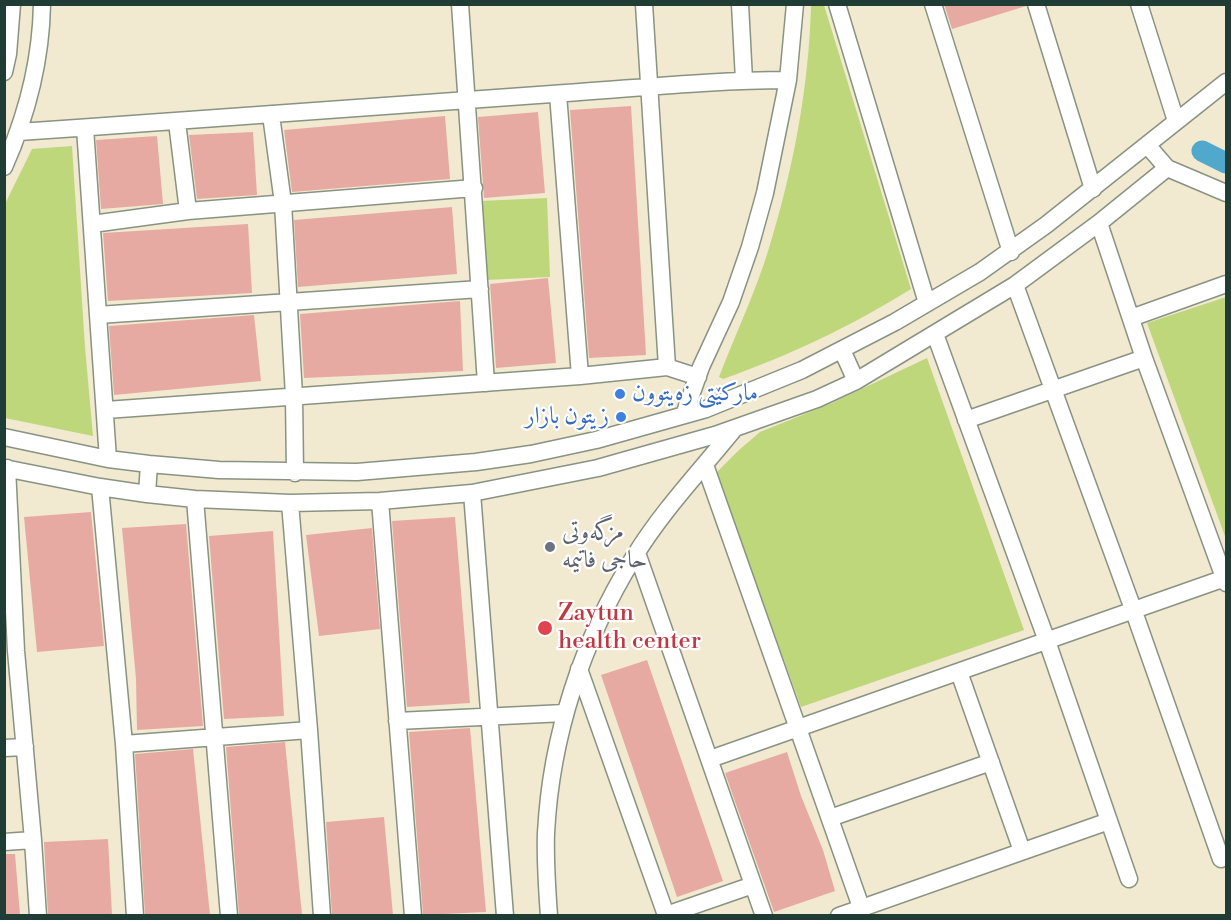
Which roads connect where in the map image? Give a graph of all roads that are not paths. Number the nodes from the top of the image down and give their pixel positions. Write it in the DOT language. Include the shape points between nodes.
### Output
graph roads {
  1 [pos="12,4"];
  2 [pos="42,4"];
  3 [pos="460,4"];
  4 [pos="644,4"];
  5 [pos="740,4"];
  6 [pos="795,4"];
  7 [pos="837,4"];
  8 [pos="933,4"];
  9 [pos="1036,4"];
  10 [pos="1139,4"];
  11 [pos="4,72"];
  12 [pos="744,80"];
  13 [pos="788,80"];
  14 [pos="1227,82"];
  15 [pos="650,86"];
  16 [pos="558,94"];
  17 [pos="466,100"];
  18 [pos="271,116"];
  19 [pos="177,122"];
  20 [pos="1176,122"];
  21 [pos="85,128"];
  22 [pos="19,132"];
  23 [pos="1148,146"];
  24 [pos="4,167"];
  25 [pos="1167,168"];
  26 [pos="474,188"];
  27 [pos="1093,189"];
  28 [pos="1227,193"];
  29 [pos="283,203"];
  30 [pos="188,211"];
  31 [pos="1099,222"];
  32 [pos="92,224"];
  33 [pos="1011,252"];
  34 [pos="1227,284"];
  35 [pos="1015,285"];
  36 [pos="480,289"];
  37 [pos="288,302"];
  38 [pos="927,303"];
  39 [pos="98,315"];
  40 [pos="1131,318"];
  41 [pos="935,334"];
  42 [pos="842,350"];
  43 [pos="1144,358"];
  44 [pos="667,367"];
  45 [pos="580,376"];
  46 [pos="698,376"];
  47 [pos="856,381"];
  48 [pos="486,383"];
  49 [pos="1053,390"];
  50 [pos="294,396"];
  51 [pos="106,410"];
  52 [pos="684,415"];
  53 [pos="966,420"];
  54 [pos="736,428"];
  55 [pos="4,437"];
  56 [pos="108,459"];
  57 [pos="149,464"];
  58 [pos="705,465"];
  59 [pos="5,468"];
  60 [pos="295,472"];
  61 [pos="100,487"];
  62 [pos="472,493"];
  63 [pos="147,494"];
  64 [pos="195,499"];
  65 [pos="380,501"];
  66 [pos="290,503"];
  67 [pos="637,553"];
  68 [pos="8,559"];
  69 [pos="1226,581"];
  70 [pos="1133,609"];
  71 [pos="1047,641"];
  72 [pos="10,652"];
  73 [pos="579,669"];
  74 [pos="959,672"];
  75 [pos="565,713"];
  76 [pos="489,716"];
  77 [pos="397,721"];
  78 [pos="798,728"];
  79 [pos="309,729"];
  80 [pos="213,737"];
  81 [pos="124,744"];
  82 [pos="25,747"];
  83 [pos="4,748"];
  84 [pos="710,759"];
  85 [pos="991,762"];
  86 [pos="830,818"];
  87 [pos="1109,821"];
  88 [pos="33,840"];
  89 [pos="4,843"];
  90 [pos="1022,851"];
  91 [pos="1221,858"];
  92 [pos="1129,879"];
  93 [pos="753,885"];
  94 [pos="861,907"];
  95 [pos="38,915"];
  96 [pos="135,915"];
  97 [pos="229,915"];
  98 [pos="322,915"];
  99 [pos="413,915"];
  100 [pos="505,915"];
  101 [pos="549,915"];
  102 [pos="764,915"];
  103 [pos="839,915"];
  1 -- 11 [label="street"];
  2 -- 22 [label="street" via="39,51"];
  3 -- 17 [label="street"];
  4 -- 15 [label="street"];
  5 -- 12 [label="street"];
  6 -- 13 [label="street"];
  7 -- 38 [label="street"];
  8 -- 33 [label="street"];
  9 -- 27 [label="street"];
  10 -- 20 [label="street"];
  12 -- 13 [label="street"];
  12 -- 15 [label="street"];
  13 -- 46 [label="street" via="750,247"];
  14 -- 20 [label="street"];
  15 -- 16 [label="street"];
  15 -- 44 [label="street"];
  16 -- 17 [label="street"];
  16 -- 45 [label="street"];
  17 -- 18 [label="street"];
  17 -- 26 [label="street"];
  18 -- 19 [label="street"];
  18 -- 29 [label="street"];
  19 -- 21 [label="street"];
  19 -- 30 [label="street"];
  20 -- 23 [label="street"];
  21 -- 22 [label="street"];
  21 -- 32 [label="street"];
  22 -- 24 [label="street"];
  23 -- 25 [label="street"];
  23 -- 27 [label="street"];
  25 -- 28 [label="street"];
  25 -- 31 [label="street"];
  26 -- 29 [label="street"];
  26 -- 36 [label="street"];
  27 -- 33 [label="street"];
  29 -- 30 [label="street"];
  29 -- 37 [label="street"];
  30 -- 32 [label="street"];
  31 -- 35 [label="street"];
  31 -- 40 [label="street"];
  32 -- 39 [label="street"];
  33 -- 38 [label="street"];
  34 -- 40 [label="street"];
  35 -- 41 [label="street"];
  35 -- 49 [label="street"];
  36 -- 37 [label="street"];
  36 -- 48 [label="street"];
  37 -- 39 [label="street"];
  37 -- 50 [label="street"];
  38 -- 42 [label="street"];
  39 -- 51 [label="street"];
  40 -- 43 [label="street"];
  41 -- 47 [label="street"];
  41 -- 53 [label="street"];
  42 -- 47 [label="street"];
  42 -- 52 [label="street" via="802,370"];
  43 -- 49 [label="street"];
  43 -- 69 [label="street"];
  44 -- 45 [label="street"];
  44 -- 46 [label="street"];
  45 -- 48 [label="street"];
  46 -- 52 [label="street"];
  47 -- 54 [label="street"];
  48 -- 50 [label="street"];
  49 -- 53 [label="street"];
  49 -- 70 [label="street"];
  50 -- 51 [label="street"];
  50 -- 60 [label="street"];
  51 -- 56 [label="street"];
  52 -- 60 [label="street" via="520,456 412,469"];
  53 -- 71 [label="street"];
  54 -- 58 [label="street"];
  54 -- 62 [label="street" via="598,468"];
  55 -- 56 [label="street"];
  56 -- 57 [label="street"];
  57 -- 60 [label="street"];
  57 -- 63 [label="street"];
  58 -- 67 [label="street"];
  58 -- 78 [label="street"];
  59 -- 61 [label="street"];
  59 -- 68 [label="street"];
  61 -- 63 [label="street"];
  61 -- 81 [label="street"];
  62 -- 65 [label="street"];
  62 -- 76 [label="street"];
  63 -- 64 [label="street"];
  64 -- 66 [label="street"];
  64 -- 80 [label="street"];
  65 -- 66 [label="street"];
  65 -- 77 [label="street"];
  66 -- 79 [label="street"];
  67 -- 73 [label="street" via="592,636"];
  67 -- 84 [label="street"];
  68 -- 72 [label="street"];
  69 -- 70 [label="street"];
  70 -- 71 [label="street"];
  70 -- 91 [label="street"];
  71 -- 74 [label="street"];
  71 -- 87 [label="street"];
  72 -- 82 [label="street"];
  73 -- 75 [label="street"];
  73 -- 93 [label="street" via="666,915"];
  74 -- 78 [label="street"];
  74 -- 85 [label="street"];
  75 -- 76 [label="street"];
  75 -- 101 [label="street" via="547,823"];
  76 -- 77 [label="street"];
  76 -- 100 [label="street"];
  77 -- 99 [label="street"];
  78 -- 84 [label="street"];
  78 -- 86 [label="street"];
  79 -- 80 [label="street"];
  79 -- 98 [label="street"];
  80 -- 81 [label="street"];
  80 -- 97 [label="street"];
  81 -- 96 [label="street"];
  82 -- 83 [label="street"];
  82 -- 88 [label="street"];
  84 -- 93 [label="street"];
  85 -- 86 [label="street"];
  85 -- 90 [label="street"];
  86 -- 94 [label="street"];
  87 -- 90 [label="street"];
  87 -- 92 [label="street"];
  88 -- 89 [label="street"];
  88 -- 95 [label="street"];
  90 -- 94 [label="street"];
  93 -- 102 [label="street"];
  94 -- 103 [label="street"];
}
